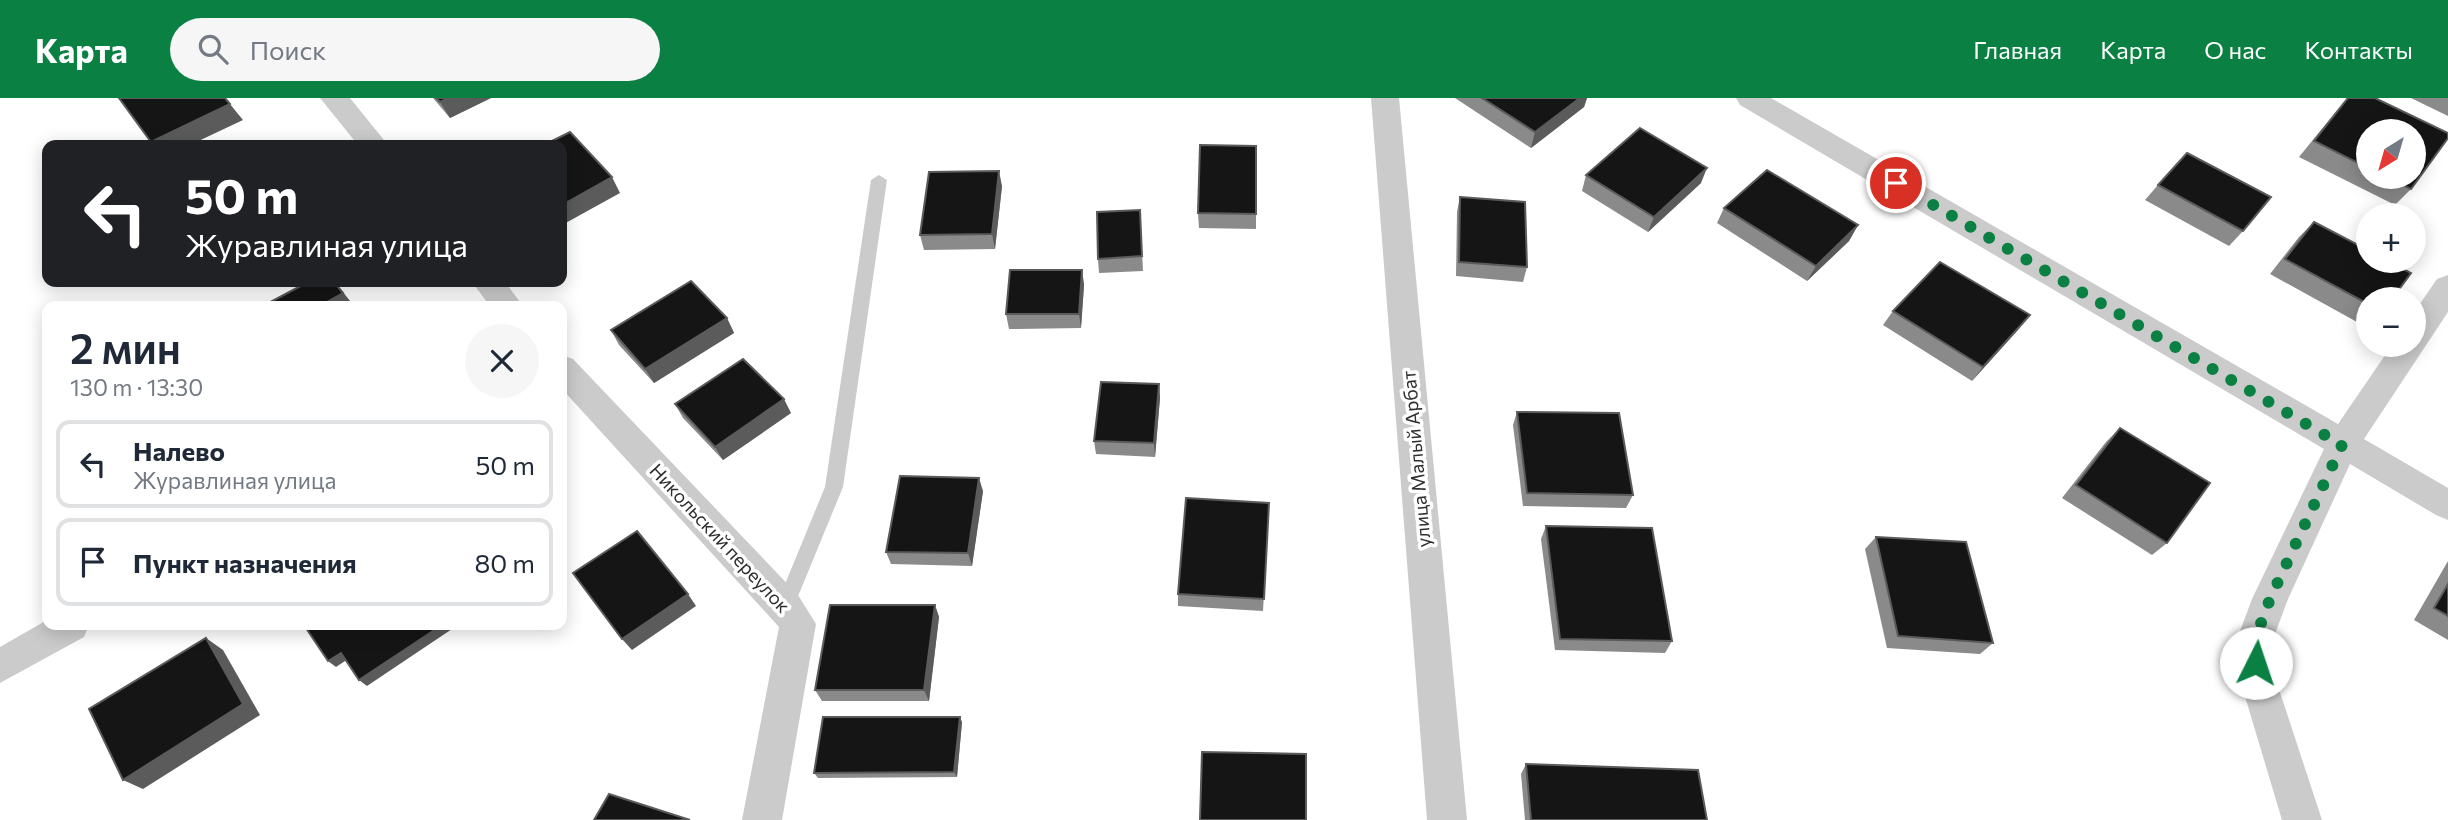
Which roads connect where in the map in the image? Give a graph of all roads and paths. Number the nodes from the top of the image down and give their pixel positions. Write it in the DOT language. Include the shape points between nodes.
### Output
graph roads {
  1 [pos="334,98"];
  2 [pos="1385,98"];
  3 [pos="1754,99"];
  4 [pos="370,140"];
  5 [pos="879,180"];
  6 [pos="492,287"];
  7 [pos="2448,287"];
  8 [pos="504,301"];
  9 [pos="2426,320"];
  10 [pos="2401,357"];
  11 [pos="567,373"];
  12 [pos="2342,445"];
  13 [pos="2448,505"];
  14 [pos="785,606"];
  15 [pos="62,630"];
  16 [pos="0,666"];
  17 [pos="762,820"];
  18 [pos="1447,820"];
  19 [pos="2302,820"];
  1 -- 4 [label="street"];
  2 -- 18 [label="street, улица Малый Арбат"];
  3 -- 12 [label="street"];
  5 -- 14 [label="lane" via="834,487"];
  6 -- 8 [label="street"];
  7 -- 9 [label="street"];
  10 -- 12 [label="street"];
  11 -- 14 [label="street, Никольский переулок"];
  12 -- 13 [label="street"];
  12 -- 19 [label="street" via="2254,642 2259,683"];
  14 -- 17 [label="street, Никольский переулок" via="797,624"];
  15 -- 16 [label="street"];
}
